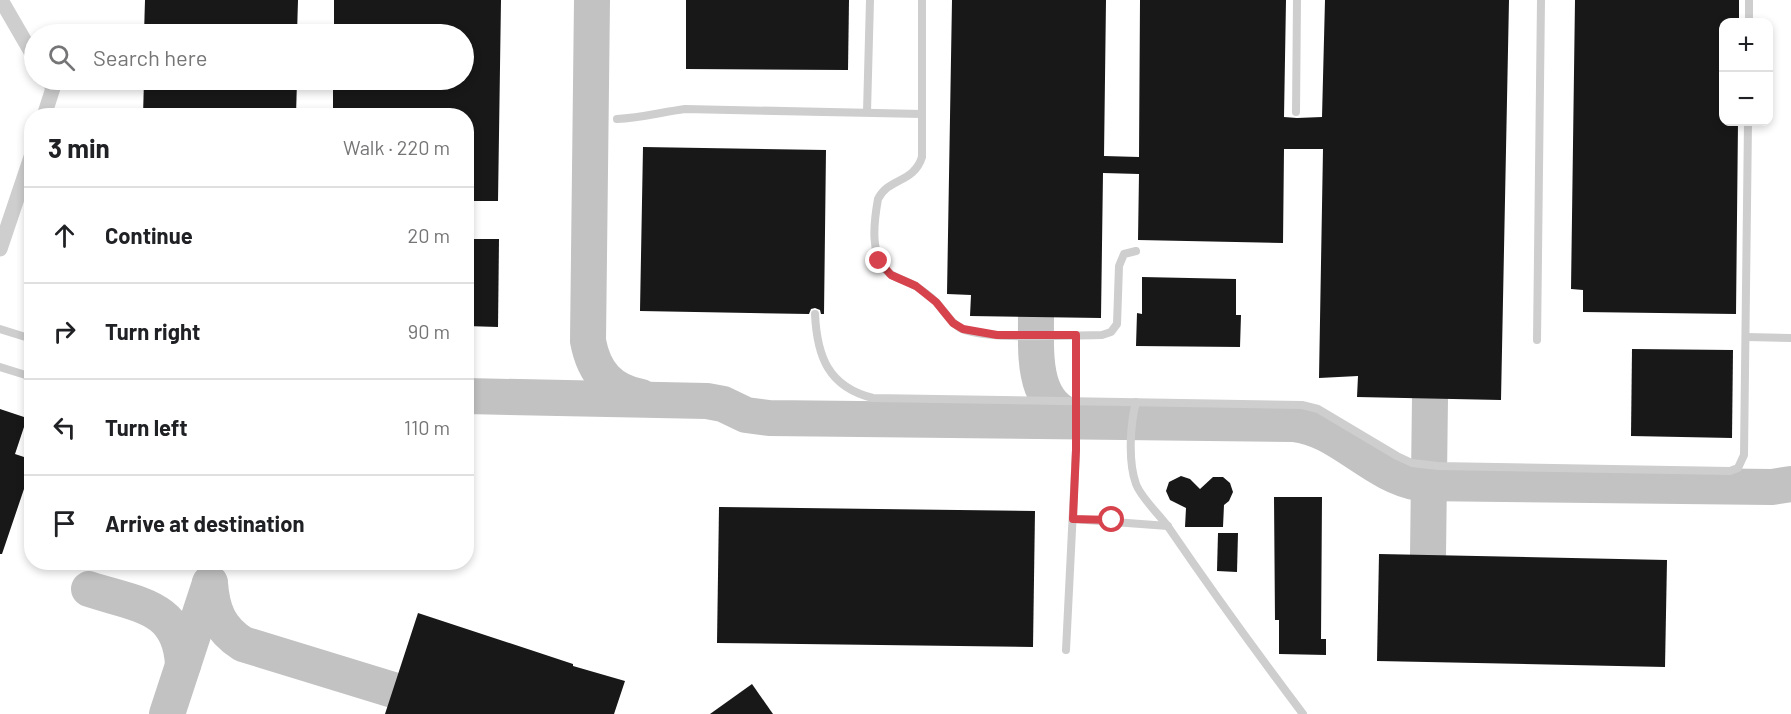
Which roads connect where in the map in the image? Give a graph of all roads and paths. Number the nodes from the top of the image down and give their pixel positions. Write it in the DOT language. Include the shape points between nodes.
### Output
graph roads {
  1 [pos="1,0"];
  2 [pos="870,0"];
  3 [pos="922,0"];
  4 [pos="1297,0"];
  5 [pos="1541,0"];
  6 [pos="1749,0"];
  7 [pos="1749,18"];
  8 [pos="24,40"];
  9 [pos="52,90"];
  10 [pos="47,108"];
  11 [pos="867,111"];
  12 [pos="1296,112"];
  13 [pos="922,114"];
  14 [pos="617,119"];
  15 [pos="1748,126"];
  16 [pos="24,178"];
  17 [pos="0,249"];
  18 [pos="1136,251"];
  19 [pos="815,314"];
  20 [pos="0,329"];
  21 [pos="1076,335"];
  22 [pos="24,336"];
  23 [pos="1746,337"];
  24 [pos="1791,338"];
  25 [pos="1537,340"];
  26 [pos="0,367"];
  27 [pos="24,374"];
  28 [pos="1136,402"];
  29 [pos="1076,403"];
  30 [pos="1073,519"];
  31 [pos="1168,526"];
  32 [pos="1066,650"];
  33 [pos="1304,714"];
  1 -- 8 [label="street"];
  2 -- 11 [label="lane"];
  3 -- 13 [label="lane"];
  4 -- 12 [label="lane"];
  5 -- 25 [label="lane"];
  6 -- 7 [label="lane"];
  9 -- 10 [label="street"];
  11 -- 13 [label="lane"];
  11 -- 14 [label="lane" via="685,109"];
  13 -- 21 [label="lane" via="919,165 912,174 888,186 878,199 879,261 891,275 916,286 936,302 963,329 997,335"];
  15 -- 23 [label="lane"];
  16 -- 17 [label="street"];
  18 -- 21 [label="lane" via="1124,254 1119,266 1117,324 1102,335"];
  19 -- 29 [label="lane" via="817,344 829,370 861,395"];
  20 -- 22 [label="lane"];
  21 -- 29 [label="lane"];
  23 -- 24 [label="lane"];
  23 -- 28 [label="lane" via="1744,455 1738,468 1730,471 1412,463 1318,409 1302,405"];
  26 -- 27 [label="lane"];
  28 -- 29 [label="lane"];
  28 -- 31 [label="lane" via="1131,422 1136,486"];
  29 -- 30 [label="lane"];
  30 -- 31 [label="lane"];
  30 -- 32 [label="lane"];
  31 -- 33 [label="lane"];
}
